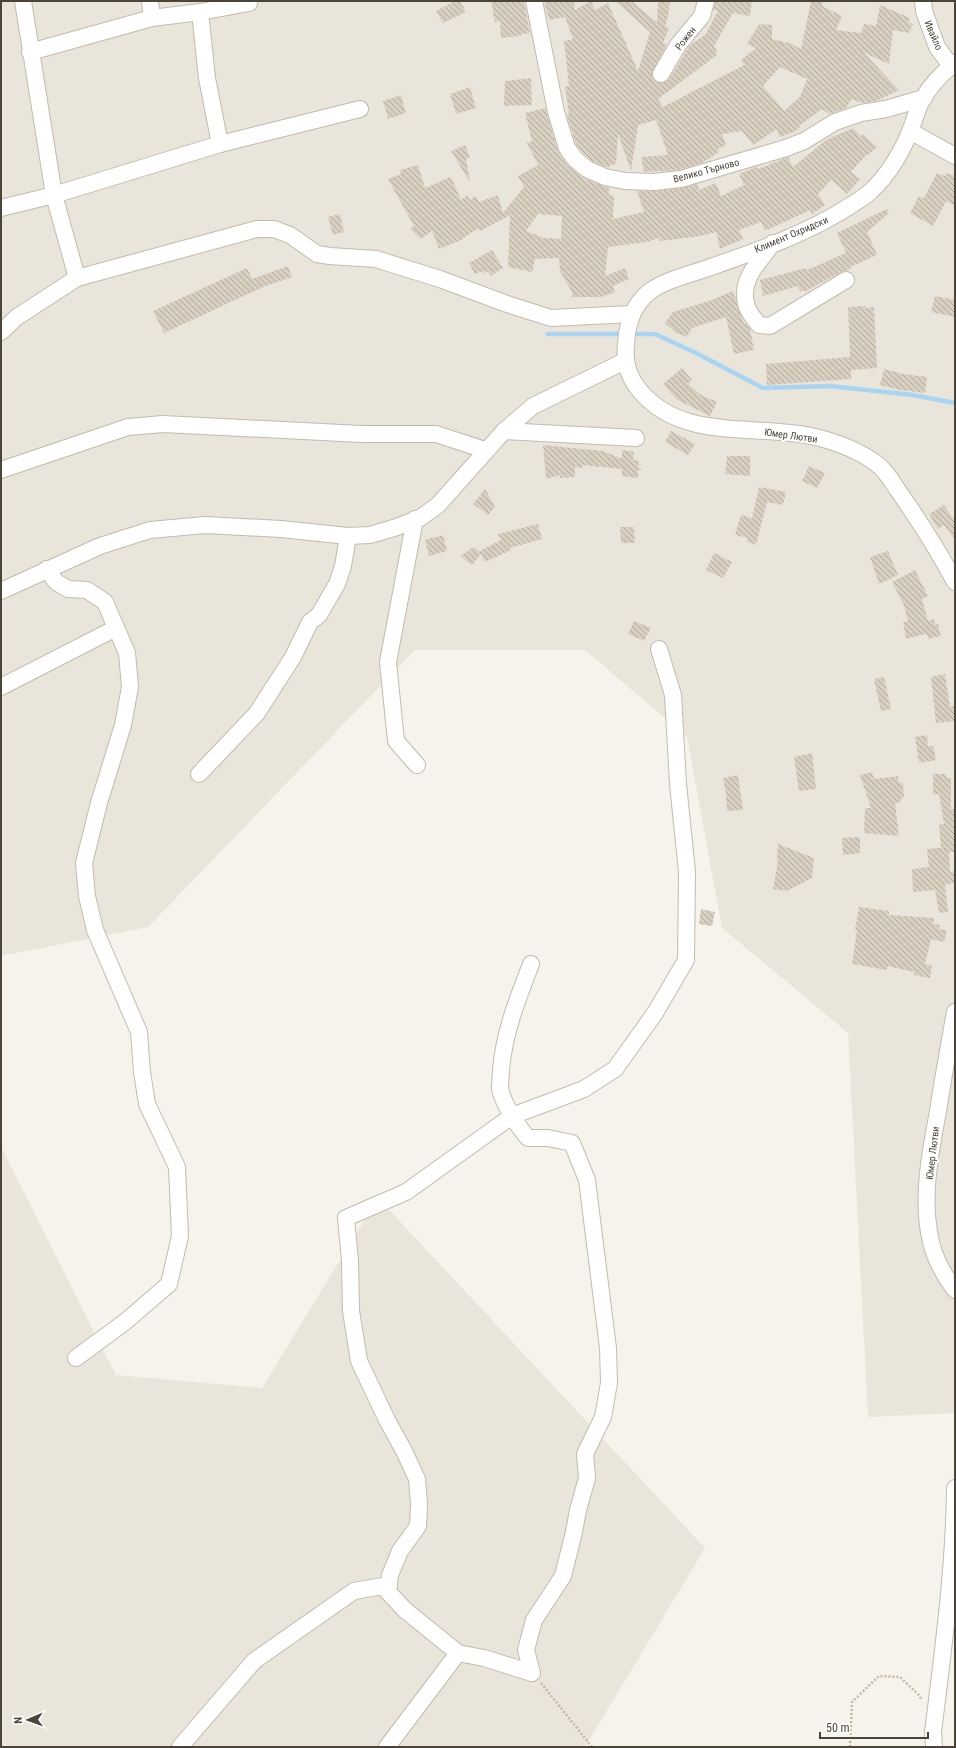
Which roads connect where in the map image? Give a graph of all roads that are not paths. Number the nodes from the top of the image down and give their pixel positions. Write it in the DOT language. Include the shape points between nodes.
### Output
graph roads {
  1 [pos="23,1"];
  2 [pos="150,1"];
  3 [pos="534,1"];
  4 [pos="706,1"];
  5 [pos="923,1"];
  6 [pos="249,3"];
  7 [pos="200,12"];
  8 [pos="152,18"];
  9 [pos="30,52"];
  10 [pos="953,64"];
  11 [pos="661,74"];
  12 [pos="924,98"];
  13 [pos="360,109"];
  14 [pos="910,131"];
  15 [pos="220,144"];
  16 [pos="955,156"];
  17 [pos="54,195"];
  18 [pos="1,208"];
  19 [pos="773,243"];
  20 [pos="77,278"];
  21 [pos="846,280"];
  22 [pos="630,319"];
  23 [pos="1,332"];
  24 [pos="625,361"];
  25 [pos="504,431"];
  26 [pos="636,438"];
  27 [pos="486,450"];
  28 [pos="1,470"];
  29 [pos="415,519"];
  30 [pos="348,536"];
  31 [pos="47,570"];
  32 [pos="955,582"];
  33 [pos="1,591"];
  34 [pos="116,628"];
  35 [pos="659,649"];
  36 [pos="1,687"];
  37 [pos="417,765"];
  38 [pos="199,774"];
  39 [pos="531,964"];
  40 [pos="955,1012"];
  41 [pos="512,1116"];
  42 [pos="955,1290"];
  43 [pos="76,1358"];
  44 [pos="955,1488"];
  45 [pos="389,1585"];
  46 [pos="458,1653"];
  47 [pos="180,1747"];
  48 [pos="387,1747"];
  49 [pos="934,1747"];
  1 -- 9 [label="street"];
  2 -- 8 [label="street"];
  3 -- 12 [label="street, Велико Търново" via="556,112 567,148 587,169 605,177 654,182 681,179 786,148 804,141 835,122"];
  4 -- 11 [label="street, Рожен" via="702,16 678,45"];
  5 -- 10 [label="street, Ивайло" via="937,47"];
  6 -- 7 [label="street"];
  7 -- 8 [label="street"];
  7 -- 15 [label="street" via="207,78"];
  8 -- 9 [label="street"];
  9 -- 17 [label="street"];
  10 -- 12 [label="street, Климент Охридски"];
  12 -- 14 [label="street, Климент Охридски"];
  13 -- 15 [label="street"];
  14 -- 16 [label="street"];
  14 -- 19 [label="street, Климент Охридски" via="892,167 871,192 838,214"];
  15 -- 17 [label="street"];
  17 -- 18 [label="street"];
  17 -- 20 [label="street"];
  19 -- 21 [label="street" via="748,276 744,292 747,308 759,326 770,326"];
  19 -- 22 [label="street, Климент Охридски" via="659,285 639,300"];
  20 -- 22 [label="street" via="257,229 274,228 290,235 317,254 376,259 551,318"];
  20 -- 23 [label="street" via="17,316"];
  22 -- 24 [label="street, Юмер Лютви"];
  24 -- 25 [label="street" via="533,406"];
  24 -- 32 [label="street, Юмер Лютви" via="635,385 649,402 680,419 701,425 809,436 839,444 879,465 907,503"];
  25 -- 26 [label="street"];
  25 -- 27 [label="street"];
  27 -- 28 [label="street" via="436,434 361,434 162,424 128,426"];
  27 -- 29 [label="street" via="438,505"];
  29 -- 30 [label="street" via="370,535"];
  29 -- 37 [label="street" via="388,662 396,741"];
  30 -- 31 [label="street" via="205,525 176,527 150,530 120,539"];
  30 -- 38 [label="street" via="337,584 319,615 310,622 293,657 257,713"];
  31 -- 33 [label="street"];
  31 -- 34 [label="street" via="56,582 68,589 87,590 105,602"];
  34 -- 36 [label="street"];
  34 -- 43 [label="street" via="127,653 130,687 123,725 84,863 87,896 95,930 139,1032 147,1104 177,1167 180,1236 169,1284 125,1322"];
  35 -- 41 [label="street" via="673,695 678,784 687,872 686,960 655,1013 615,1069 584,1089"];
  39 -- 41 [label="street" via="513,1011 502,1053 500,1089"];
  40 -- 42 [label="street, Юмер Лютви" via="930,1152 927,1200 929,1232 936,1259"];
  41 -- 45 [label="street" via="406,1192 346,1218 351,1310 359,1361 417,1480 418,1526 400,1551 390,1575"];
  41 -- 46 [label="street" via="528,1138 548,1138 572,1143 587,1180 608,1348 609,1383 603,1417 585,1454 587,1478 563,1576 534,1620 526,1650 532,1672"];
  44 -- 49 [label="street" via="954,1535 933,1732"];
  45 -- 46 [label="street" via="388,1592 405,1610"];
  45 -- 47 [label="street" via="354,1591 254,1662"];
  46 -- 48 [label="street"];
}
